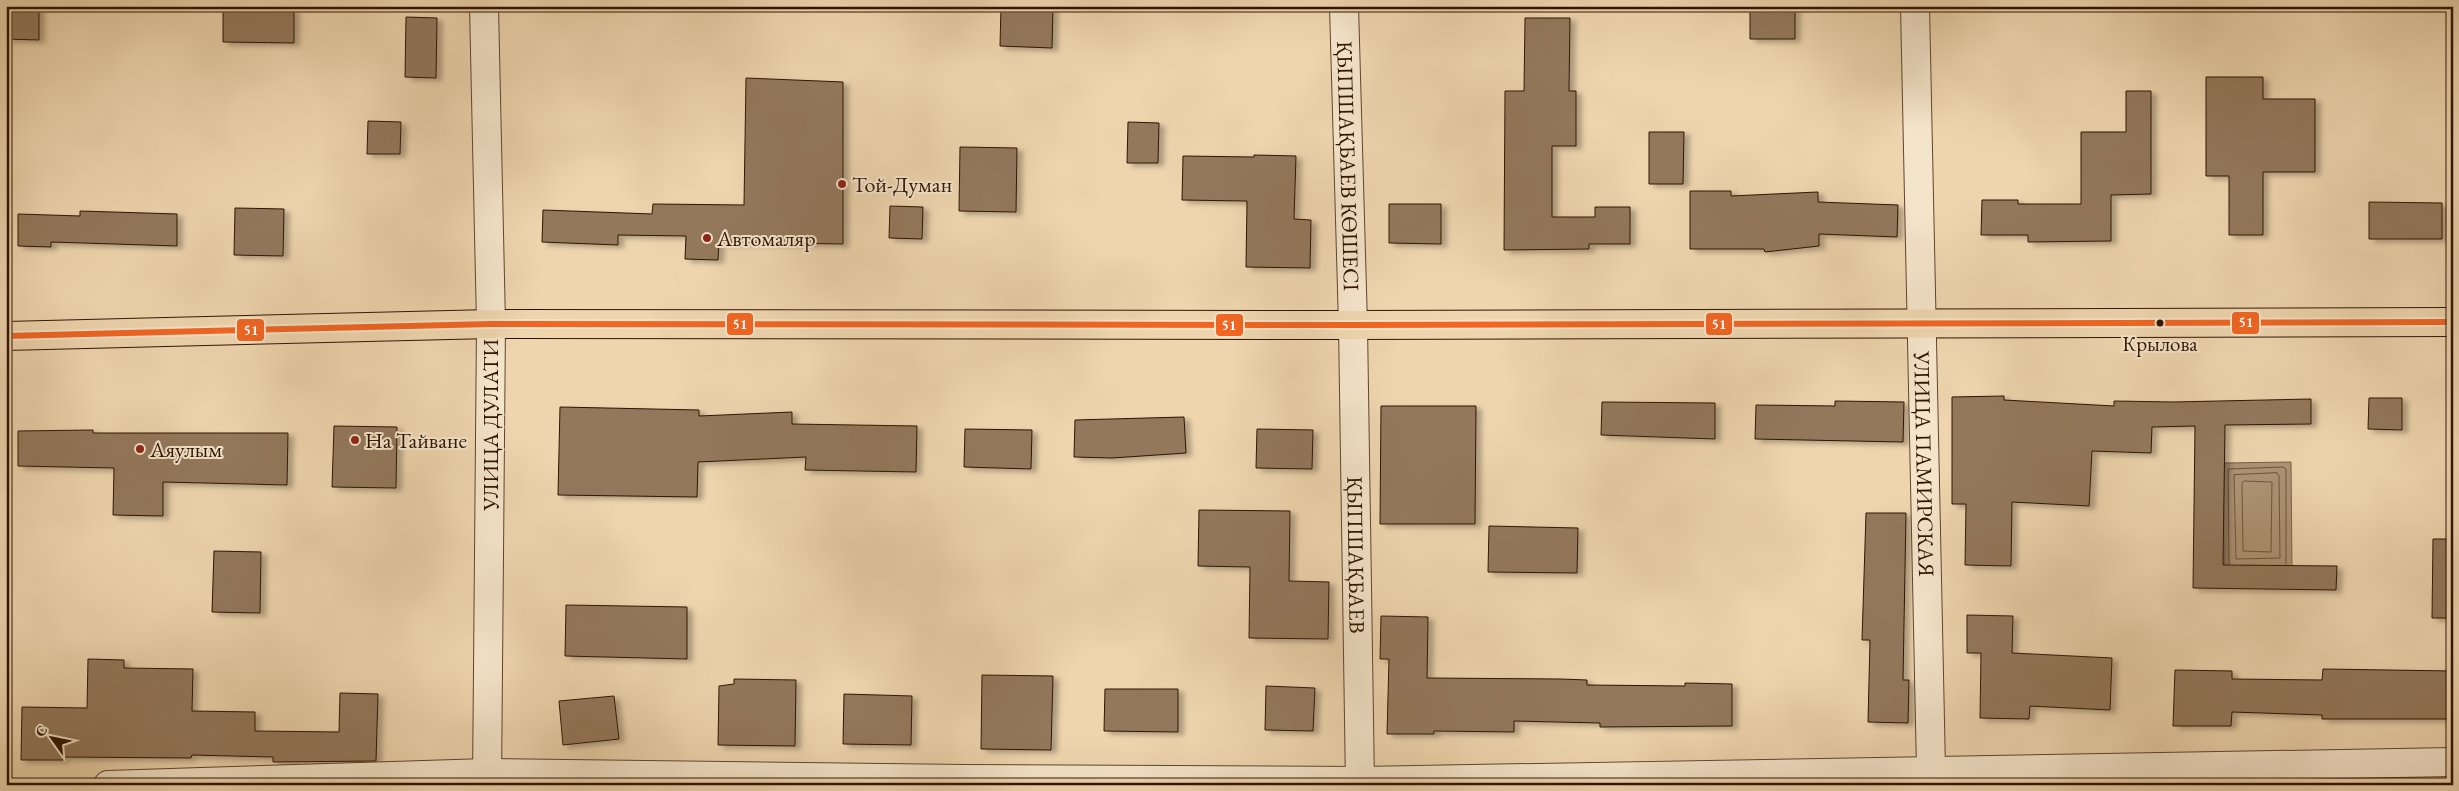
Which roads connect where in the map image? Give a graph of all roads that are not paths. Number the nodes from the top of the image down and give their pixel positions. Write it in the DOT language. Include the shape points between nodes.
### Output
graph roads {
  1 [pos="484,6"];
  2 [pos="1344,6"];
  3 [pos="1914,6"];
  4 [pos="1921,322"];
  5 [pos="2453,322"];
  6 [pos="490,324"];
  7 [pos="1353,325"];
  8 [pos="6,336"];
  9 [pos="2453,762"];
  10 [pos="1931,770"];
  11 [pos="487,779"];
  12 [pos="1360,783"];
  13 [pos="108,785"];
  1 -- 6 [label="street, УЛИЦА ДУЛАТИ"];
  2 -- 7 [label="street, ҚЫПШАҚБАЕВ КӨШЕСІ"];
  3 -- 4 [label="street, УЛИЦА ПАМИРСКАЯ"];
  4 -- 5 [label="main road"];
  4 -- 7 [label="main road"];
  4 -- 10 [label="street, УЛИЦА ПАМИРСКАЯ"];
  6 -- 7 [label="main road"];
  6 -- 8 [label="main road"];
  6 -- 11 [label="street, УЛИЦА ДУЛАТИ"];
  7 -- 12 [label="street, ҚЫПШАҚБАЕВ"];
  9 -- 10 [label="street"];
  10 -- 12 [label="street"];
  11 -- 12 [label="street"];
  11 -- 13 [label="street"];
}
